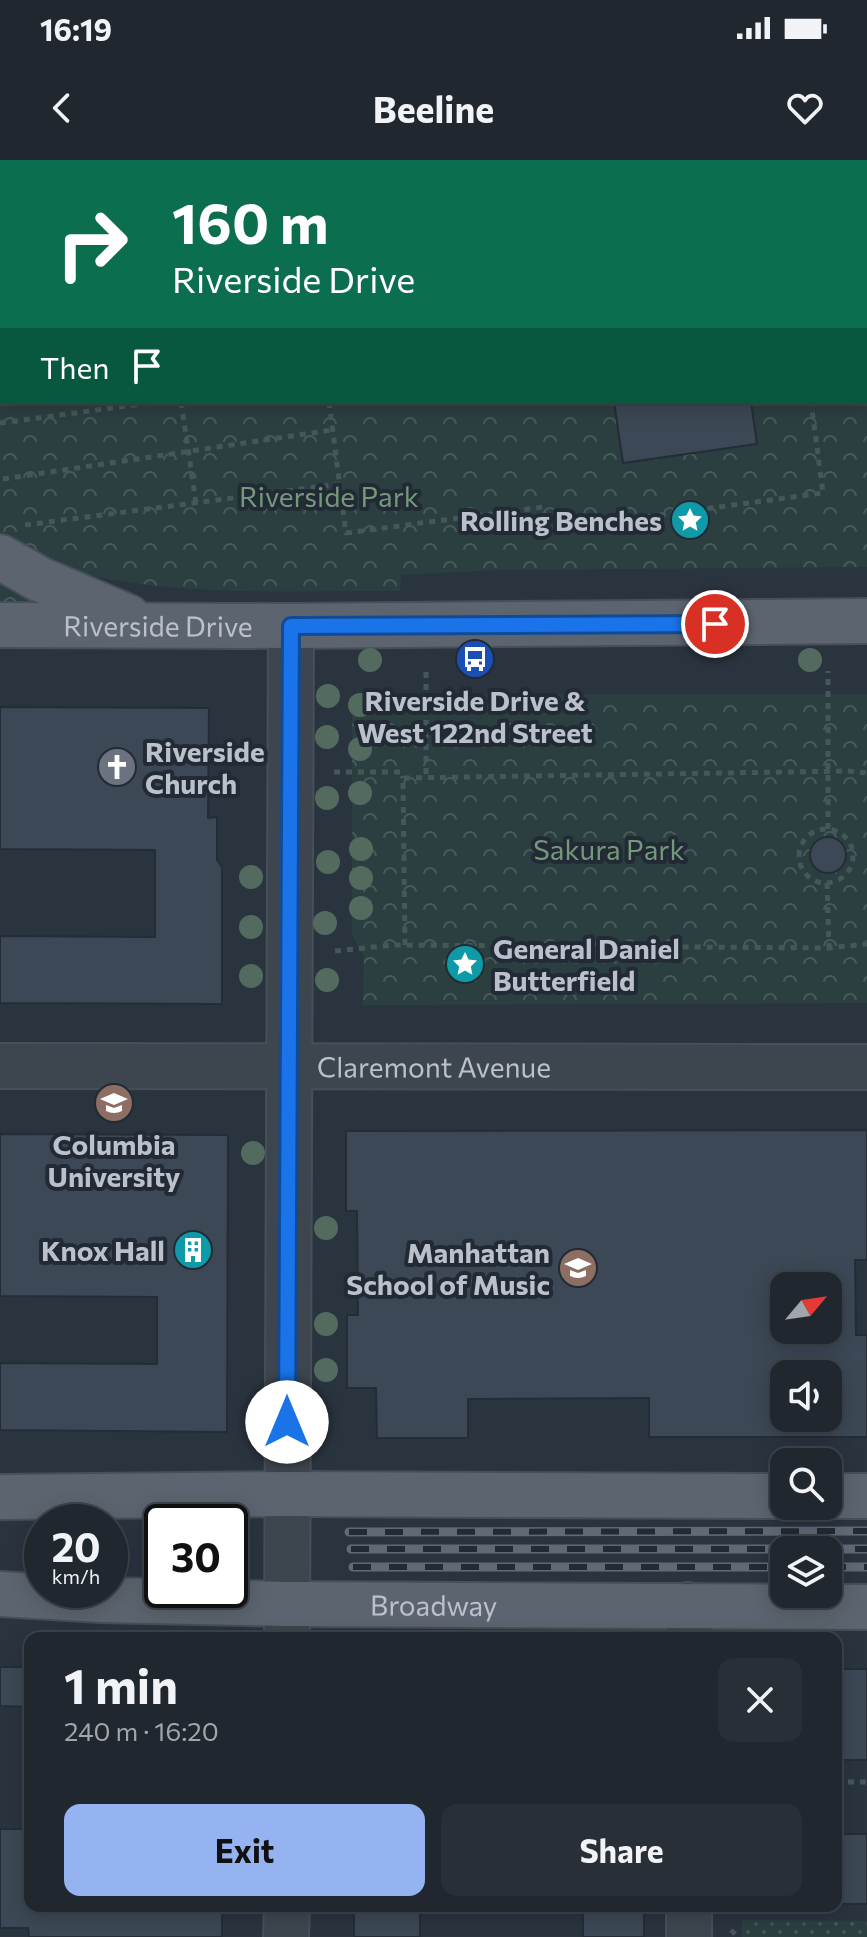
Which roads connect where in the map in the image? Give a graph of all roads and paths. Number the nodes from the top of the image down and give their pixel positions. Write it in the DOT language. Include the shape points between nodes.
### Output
graph roads {
  1 [pos="142,404"];
  2 [pos="181,404"];
  3 [pos="329,404"];
  4 [pos="811,404"];
  5 [pos="0,423"];
  6 [pos="332,430"];
  7 [pos="188,451"];
  8 [pos="3,479"];
  9 [pos="340,484"];
  10 [pos="196,503"];
  11 [pos="6,542"];
  12 [pos="867,621"];
  13 [pos="795,623"];
  14 [pos="146,624"];
  15 [pos="0,625"];
  16 [pos="291,626"];
  17 [pos="867,634"];
  18 [pos="828,671"];
  19 [pos="426,672"];
  20 [pos="828,771"];
  21 [pos="334,772"];
  22 [pos="867,773"];
  23 [pos="426,777"];
  24 [pos="403,778"];
  25 [pos="828,829"];
  26 [pos="827,883"];
  27 [pos="867,944"];
  28 [pos="405,945"];
  29 [pos="829,948"];
  30 [pos="335,951"];
  31 [pos="0,1066"];
  32 [pos="289,1066"];
  33 [pos="867,1067"];
  34 [pos="287,1494"];
  35 [pos="770,1496"];
  36 [pos="842,1496"];
  37 [pos="867,1496"];
  38 [pos="0,1497"];
  39 [pos="0,1594"];
  40 [pos="867,1607"];
  41 [pos="286,1621"];
  42 [pos="688,1622"];
  43 [pos="842,1782"];
  44 [pos="867,1782"];
  45 [pos="287,1912"];
  46 [pos="694,1912"];
  47 [pos="710,1933"];
  48 [pos="286,1937"];
  49 [pos="738,1937"];
  1 -- 5 [label="path"];
  2 -- 7 [label="path"];
  3 -- 6 [label="path"];
  4 -- 9 [label="path" via="823,493 547,530 543,507 346,533"];
  6 -- 7 [label="path"];
  6 -- 9 [label="path"];
  7 -- 8 [label="path"];
  7 -- 10 [label="path"];
  9 -- 10 [label="path"];
  10 -- 11 [label="path"];
  11 -- 14 [label="main road" via="39,579"];
  12 -- 13 [label="main road, Riverside Drive"];
  13 -- 16 [label="main road, Riverside Drive"];
  13 -- 17 [label="street, Riverside Drive"];
  14 -- 15 [label="main road, Riverside Drive"];
  14 -- 16 [label="main road, Riverside Drive"];
  16 -- 32 [label="street"];
  18 -- 20 [label="path"];
  19 -- 23 [label="path"];
  20 -- 22 [label="path"];
  20 -- 23 [label="path"];
  20 -- 25 [label="path"];
  21 -- 24 [label="path" via="402,772"];
  23 -- 24 [label="path"];
  24 -- 28 [label="path"];
  25 -- 26 [label="path" via="845,837 853,857 847,873"];
  25 -- 26 [label="path" via="805,839 800,854 808,875"];
  26 -- 29 [label="path"];
  27 -- 29 [label="path"];
  28 -- 29 [label="path"];
  28 -- 30 [label="path"];
  31 -- 32 [label="street, Claremont Avenue"];
  32 -- 33 [label="street, Claremont Avenue"];
  32 -- 34 [label="street"];
  34 -- 35 [label="main road"];
  34 -- 38 [label="main road"];
  34 -- 41 [label="street"];
  36 -- 37 [label="main road"];
  39 -- 41 [label="main road, Broadway"];
  40 -- 42 [label="main road, Broadway"];
  41 -- 42 [label="main road, Broadway"];
  43 -- 44 [label="path"];
  45 -- 48 [label="street"];
  46 -- 47 [label="street"];
  47 -- 49 [label="path"];
}
